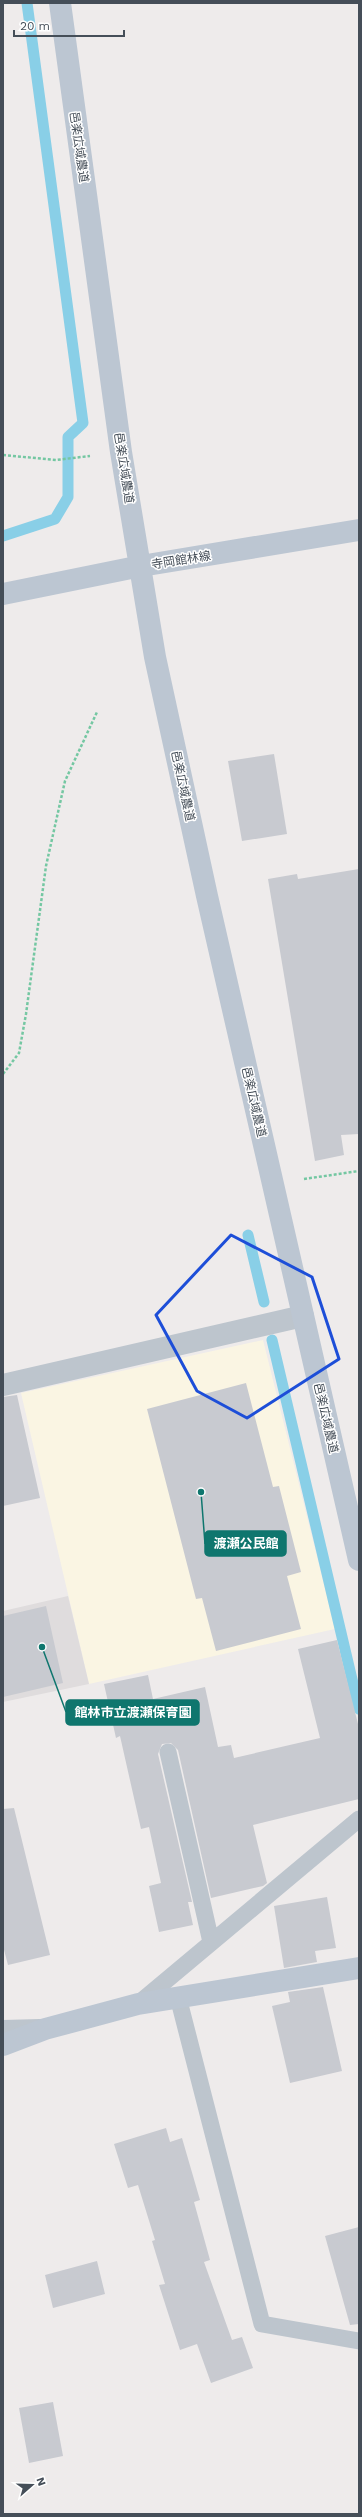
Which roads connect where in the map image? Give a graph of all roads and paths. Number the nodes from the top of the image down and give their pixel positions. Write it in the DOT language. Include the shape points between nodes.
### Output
graph roads {
  1 [pos="60,3"];
  2 [pos="121,452"];
  3 [pos="3,455"];
  4 [pos="359,530"];
  5 [pos="141,566"];
  6 [pos="3,594"];
  7 [pos="97,712"];
  8 [pos="3,1074"];
  9 [pos="359,1171"];
  10 [pos="273,1184"];
  11 [pos="303,1316"];
  12 [pos="3,1385"];
  13 [pos="359,1560"];
  14 [pos="168,1752"];
  15 [pos="359,1819"];
  16 [pos="211,1942"];
  17 [pos="359,1968"];
  18 [pos="178,1997"];
  19 [pos="138,2004"];
  20 [pos="45,2029"];
  21 [pos="3,2031"];
  22 [pos="3,2045"];
  23 [pos="359,2341"];
  1 -- 2 [label="street, 邑楽広域農道"];
  2 -- 3 [label="path" via="56,460"];
  2 -- 5 [label="street, 邑楽広域農道"];
  4 -- 5 [label="street, 寺岡館林線"];
  5 -- 6 [label="street, 寺岡館林線"];
  5 -- 10 [label="street, 邑楽広域農道" via="156,664"];
  7 -- 8 [label="path" via="65,781 46,866 19,1053"];
  9 -- 10 [label="path"];
  10 -- 11 [label="street, 邑楽広域農道"];
  11 -- 12 [label="street"];
  11 -- 13 [label="street, 邑楽広域農道"];
  14 -- 16 [label="lane"];
  15 -- 16 [label="lane"];
  16 -- 19 [label="lane"];
  17 -- 18 [label="street"];
  18 -- 19 [label="street"];
  18 -- 23 [label="lane" via="262,2324"];
  19 -- 20 [label="street"];
  20 -- 21 [label="street"];
  20 -- 22 [label="street"];
}
